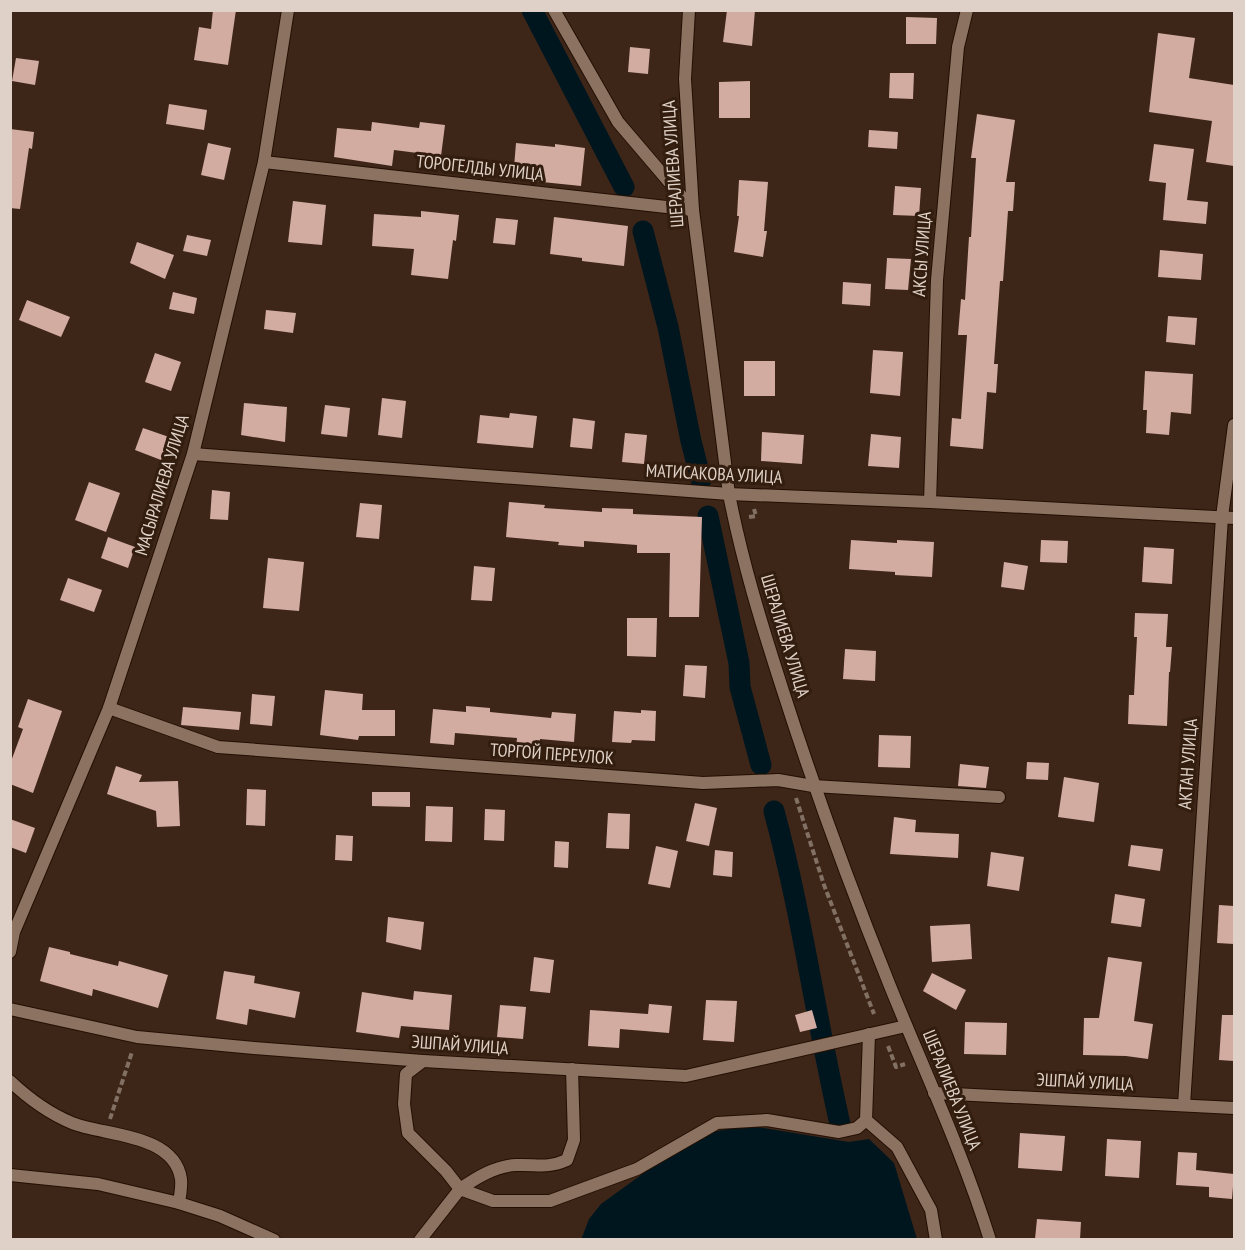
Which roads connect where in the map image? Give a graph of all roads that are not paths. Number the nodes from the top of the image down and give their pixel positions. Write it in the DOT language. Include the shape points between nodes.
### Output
graph roads {
  1 [pos="288,10"];
  2 [pos="554,10"];
  3 [pos="689,10"];
  4 [pos="967,10"];
  5 [pos="264,162"];
  6 [pos="693,210"];
  7 [pos="1234,425"];
  8 [pos="193,454"];
  9 [pos="729,494"];
  10 [pos="930,502"];
  11 [pos="1228,518"];
  12 [pos="109,708"];
  13 [pos="813,786"];
  14 [pos="999,796"];
  15 [pos="10,952"];
  16 [pos="10,1009"];
  17 [pos="906,1026"];
  18 [pos="869,1034"];
  19 [pos="423,1060"];
  20 [pos="572,1070"];
  21 [pos="10,1081"];
  22 [pos="934,1093"];
  23 [pos="1184,1105"];
  24 [pos="1234,1108"];
  25 [pos="866,1120"];
  26 [pos="10,1175"];
  27 [pos="460,1189"];
  28 [pos="179,1203"];
  29 [pos="274,1239"];
  30 [pos="420,1239"];
  31 [pos="936,1239"];
  32 [pos="990,1239"];
  1 -- 5 [label="street, МАСЫРАЛИЕВА УЛИЦА"];
  2 -- 6 [label="street" via="618,122"];
  3 -- 6 [label="street, ШЕРАЛИЕВА УЛИЦА" via="685,79"];
  4 -- 10 [label="street, АКСЫ УЛИЦА" via="958,47 937,280"];
  5 -- 6 [label="street, ТОРОГЕЛДЫ УЛИЦА"];
  5 -- 8 [label="street, МАСЫРАЛИЕВА УЛИЦА"];
  6 -- 9 [label="street, ШЕРАЛИЕВА УЛИЦА"];
  7 -- 11 [label="street, АКТАН УЛИЦА"];
  8 -- 9 [label="street, МАТИСАКОВА УЛИЦА"];
  8 -- 12 [label="street, МАСЫРАЛИЕВА УЛИЦА"];
  9 -- 10 [label="street, МАТИСАКОВА УЛИЦА"];
  9 -- 13 [label="street, ШЕРАЛИЕВА УЛИЦА" via="758,611"];
  10 -- 11 [label="street, МАТИСАКОВА УЛИЦА"];
  11 -- 23 [label="street, АКТАН УЛИЦА"];
  12 -- 13 [label="street, ТОРГОЙ ПЕРЕУЛОК" via="218,747 703,783 778,780"];
  12 -- 15 [label="street, МАСЫРАЛИЕВА УЛИЦА" via="14,932"];
  13 -- 14 [label="street, ТОРГОЙ ПЕРЕУЛОК"];
  13 -- 17 [label="street, ШЕРАЛИЕВА УЛИЦА"];
  16 -- 19 [label="street, ЭШПАЙ УЛИЦА" via="137,1037"];
  17 -- 18 [label="street, ЭШПАЙ УЛИЦА"];
  17 -- 22 [label="street, ШЕРАЛИЕВА УЛИЦА"];
  18 -- 20 [label="street, ЭШПАЙ УЛИЦА" via="686,1076"];
  18 -- 25 [label="street"];
  19 -- 20 [label="street, ЭШПАЙ УЛИЦА"];
  19 -- 27 [label="street" via="406,1074 404,1104 408,1133"];
  20 -- 27 [label="street" via="574,1140 567,1160 552,1167 513,1165 481,1175"];
  21 -- 28 [label="street" via="28,1099 74,1124 136,1138 158,1148 173,1160 181,1179"];
  22 -- 23 [label="street, ЭШПАЙ УЛИЦА"];
  22 -- 32 [label="street, ШЕРАЛИЕВА УЛИЦА"];
  23 -- 24 [label="street, ЭШПАЙ УЛИЦА"];
  25 -- 27 [label="street" via="856,1128 839,1132 767,1120 717,1123 638,1169 550,1201 494,1201"];
  25 -- 31 [label="street" via="897,1147 931,1210"];
  26 -- 28 [label="street" via="98,1184"];
  27 -- 30 [label="street"];
  28 -- 29 [label="street"];
}
